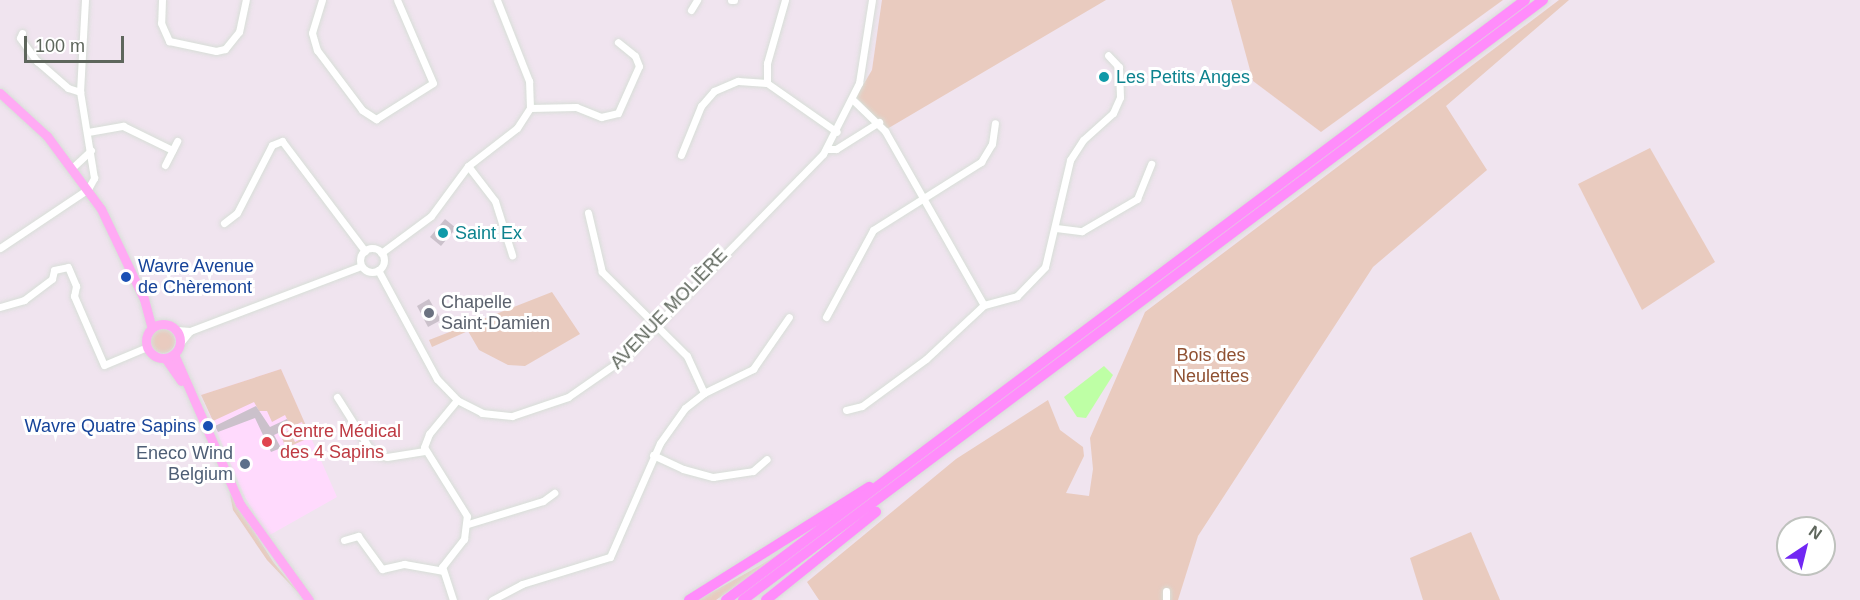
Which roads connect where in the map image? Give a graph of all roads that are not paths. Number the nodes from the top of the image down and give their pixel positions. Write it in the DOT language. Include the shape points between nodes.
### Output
graph roads {
  1 [pos="85,0"];
  2 [pos="162,0"];
  3 [pos="246,0"];
  4 [pos="322,0"];
  5 [pos="397,0"];
  6 [pos="497,0"];
  7 [pos="697,0"];
  8 [pos="785,0"];
  9 [pos="872,0"];
  10 [pos="1525,0"];
  11 [pos="1543,0"];
  12 [pos="691,10"];
  13 [pos="22,33"];
  14 [pos="618,42"];
  15 [pos="1108,56"];
  16 [pos="767,82"];
  17 [pos="80,92"];
  18 [pos="0,93"];
  19 [pos="853,100"];
  20 [pos="530,108"];
  21 [pos="879,122"];
  22 [pos="995,123"];
  23 [pos="88,132"];
  24 [pos="837,132"];
  25 [pos="177,141"];
  26 [pos="827,149"];
  27 [pos="91,150"];
  28 [pos="172,150"];
  29 [pos="681,155"];
  30 [pos="1151,164"];
  31 [pos="165,165"];
  32 [pos="468,166"];
  33 [pos="72,168"];
  34 [pos="88,189"];
  35 [pos="923,198"];
  36 [pos="588,213"];
  37 [pos="224,223"];
  38 [pos="1056,228"];
  39 [pos="0,248"];
  40 [pos="365,251"];
  41 [pos="381,253"];
  42 [pos="512,255"];
  43 [pos="361,266"];
  44 [pos="378,270"];
  45 [pos="144,299"];
  46 [pos="984,304"];
  47 [pos="0,307"];
  48 [pos="789,317"];
  49 [pos="826,317"];
  50 [pos="166,324"];
  51 [pos="656,325"];
  52 [pos="152,328"];
  53 [pos="177,330"];
  54 [pos="190,331"];
  55 [pos="181,342"];
  56 [pos="142,349"];
  57 [pos="170,356"];
  58 [pos="704,393"];
  59 [pos="337,397"];
  60 [pos="457,400"];
  61 [pos="846,410"];
  62 [pos="425,451"];
  63 [pos="653,455"];
  64 [pos="767,459"];
  65 [pos="899,473"];
  66 [pos="901,485"];
  67 [pos="554,493"];
  68 [pos="468,524"];
  69 [pos="344,540"];
  70 [pos="441,571"];
  71 [pos="1166,591"];
  72 [pos="309,600"];
  73 [pos="453,600"];
  74 [pos="492,600"];
  75 [pos="689,600"];
  76 [pos="726,600"];
  77 [pos="742,600"];
  78 [pos="766,600"];
  79 [pos="1166,600"];
  1 -- 17 [label="street"];
  2 -- 3 [label="street" via="161,23 170,41 216,51 232,43 239,32"];
  4 -- 5 [label="street" via="312,33 317,50 362,110 376,119 433,83"];
  6 -- 20 [label="street" via="529,81"];
  7 -- 12 [label="street"];
  8 -- 16 [label="street" via="767,63"];
  9 -- 19 [label="street, AVENUE MOLIÈRE" via="865,58"];
  10 -- 65 [label="highway"];
  11 -- 66 [label="highway"];
  13 -- 17 [label="street" via="20,38 37,61 68,88"];
  14 -- 20 [label="street" via="635,56 639,66 618,113 602,117 576,108"];
  15 -- 38 [label="street" via="1119,67 1120,97 1111,116 1083,140 1072,157"];
  16 -- 24 [label="street"];
  16 -- 29 [label="street" via="738,81 714,90 701,106"];
  17 -- 23 [label="street"];
  18 -- 33 [label="main road" via="41,130"];
  19 -- 21 [label="street"];
  19 -- 24 [label="street, AVENUE MOLIÈRE"];
  20 -- 32 [label="street" via="517,128"];
  21 -- 26 [label="street, AVENUE MOLIÈRE" via="836,149"];
  21 -- 35 [label="street"];
  22 -- 35 [label="street" via="992,144 981,162"];
  23 -- 27 [label="street"];
  23 -- 28 [label="street" via="123,126"];
  24 -- 26 [label="street, AVENUE MOLIÈRE"];
  25 -- 28 [label="street"];
  26 -- 51 [label="street, AVENUE MOLIÈRE"];
  27 -- 33 [label="street"];
  27 -- 34 [label="street" via="94,178"];
  28 -- 31 [label="street"];
  30 -- 38 [label="street" via="1137,199 1082,231"];
  32 -- 41 [label="street" via="431,216"];
  32 -- 42 [label="street" via="495,201"];
  33 -- 34 [label="main road"];
  34 -- 39 [label="street"];
  34 -- 45 [label="main road"];
  35 -- 46 [label="street"];
  35 -- 49 [label="street" via="873,230"];
  36 -- 51 [label="street" via="602,272"];
  37 -- 40 [label="street" via="237,213 272,145 282,141"];
  38 -- 46 [label="street" via="1051,253 1037,279 1006,302"];
  40 -- 41 [label="street"];
  40 -- 43 [label="street"];
  41 -- 44 [label="street" via="384,262"];
  43 -- 44 [label="street"];
  43 -- 54 [label="street"];
  44 -- 60 [label="street, AVENUE MOLIÈRE" via="434,373"];
  45 -- 50 [label="main road"];
  45 -- 52 [label="main road"];
  46 -- 61 [label="street" via="926,359 862,406"];
  47 -- 56 [label="street" via="24,300 52,279 54,270 68,267 76,286 74,296 104,365"];
  48 -- 58 [label="street" via="753,369"];
  50 -- 52 [label="main road"];
  50 -- 53 [label="main road"];
  51 -- 58 [label="street" via="687,356"];
  51 -- 60 [label="street, AVENUE MOLIÈRE" via="598,379 535,411 494,416"];
  52 -- 56 [label="main road"];
  53 -- 54 [label="street"];
  53 -- 55 [label="main road"];
  54 -- 55 [label="street"];
  55 -- 57 [label="main road"];
  56 -- 57 [label="main road"];
  57 -- 72 [label="main road" via="247,516"];
  58 -- 63 [label="street" via="685,408"];
  59 -- 62 [label="street" via="373,454 390,457"];
  60 -- 62 [label="street" via="429,434"];
  62 -- 68 [label="street" via="464,504"];
  63 -- 64 [label="street" via="690,472 719,477 753,471"];
  63 -- 74 [label="street" via="610,557 522,584"];
  65 -- 75 [label="highway" via="887,475 786,543"];
  65 -- 76 [label="highway"];
  66 -- 77 [label="highway"];
  66 -- 78 [label="highway" via="896,496"];
  67 -- 68 [label="street" via="543,501"];
  68 -- 70 [label="street" via="460,546"];
  69 -- 70 [label="street" via="358,536 382,569 404,564"];
  70 -- 73 [label="street"];
  71 -- 79 [label="street"];
}
